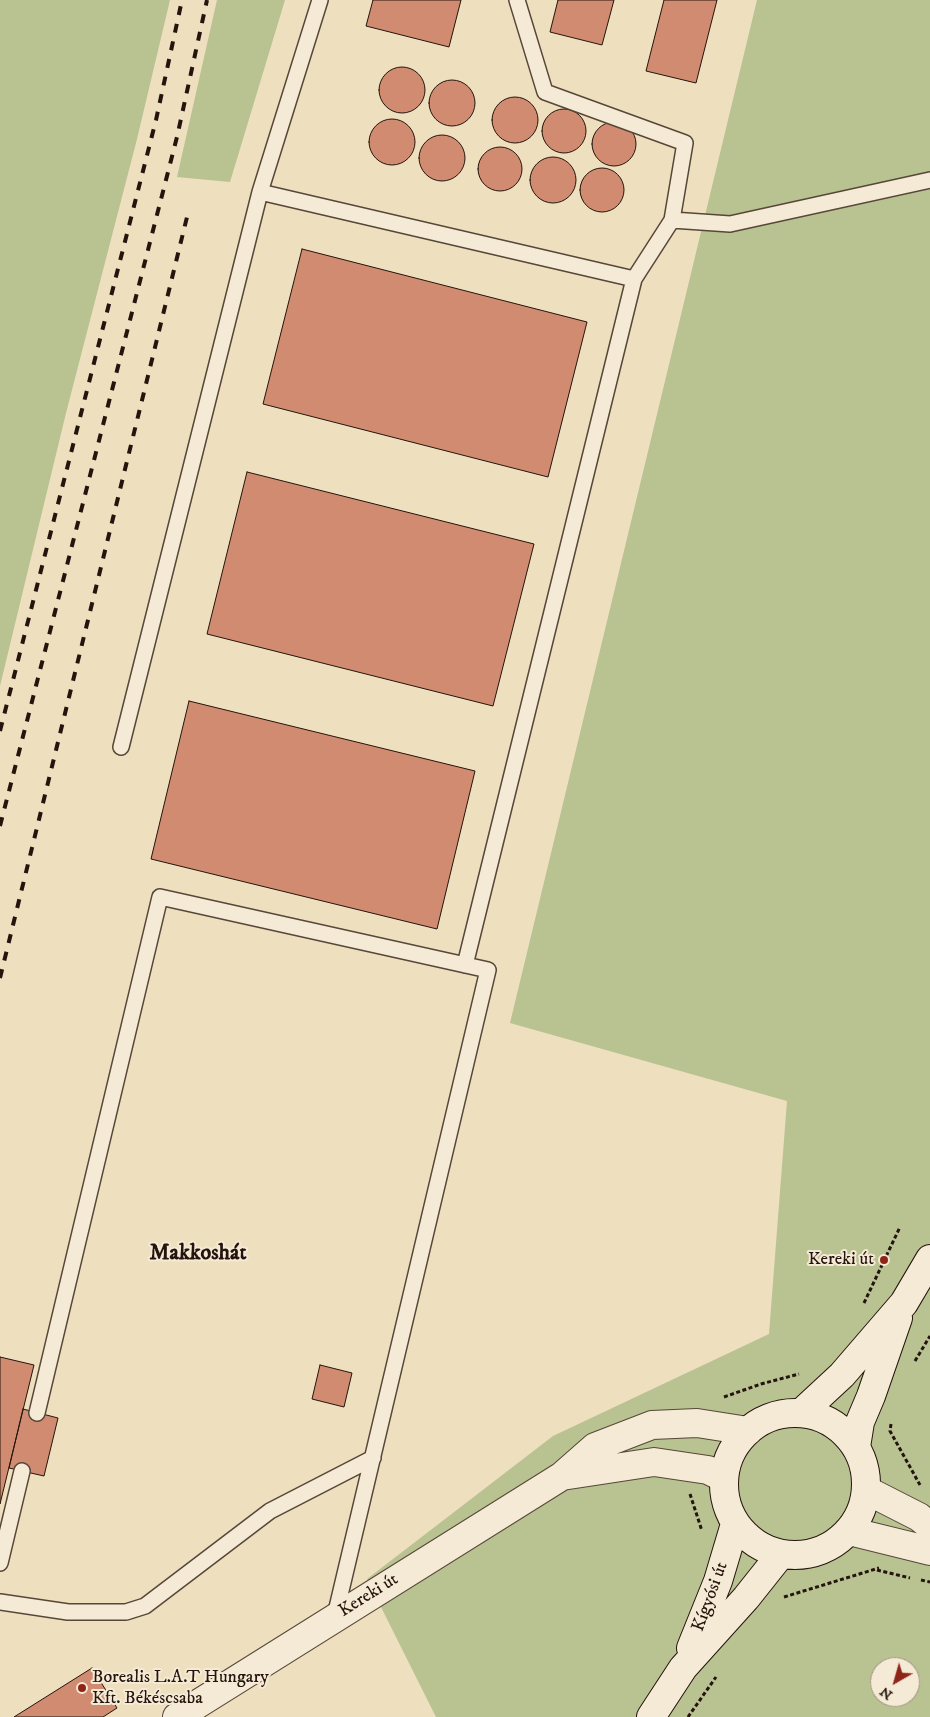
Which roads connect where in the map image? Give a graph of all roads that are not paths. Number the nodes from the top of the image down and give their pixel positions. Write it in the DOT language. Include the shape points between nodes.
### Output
graph roads {
  1 [pos="320,0"];
  2 [pos="517,0"];
  3 [pos="930,180"];
  4 [pos="260,192"];
  5 [pos="672,220"];
  6 [pos="634,279"];
  7 [pos="121,747"];
  8 [pos="465,966"];
  9 [pos="930,1259"];
  10 [pos="904,1303"];
  11 [pos="37,1413"];
  12 [pos="801,1413"];
  13 [pos="748,1431"];
  14 [pos="856,1447"];
  15 [pos="373,1458"];
  16 [pos="22,1471"];
  17 [pos="562,1476"];
  18 [pos="724,1478"];
  19 [pos="866,1490"];
  20 [pos="924,1522"];
  21 [pos="735,1524"];
  22 [pos="849,1532"];
  23 [pos="930,1551"];
  24 [pos="781,1554"];
  25 [pos="0,1563"];
  26 [pos="0,1602"];
  27 [pos="336,1616"];
  28 [pos="683,1668"];
  29 [pos="177,1717"];
  30 [pos="651,1717"];
  1 -- 4 [label="lane"];
  2 -- 5 [label="lane" via="545,92 685,143"];
  3 -- 5 [label="lane" via="730,224"];
  4 -- 6 [label="lane"];
  4 -- 7 [label="lane"];
  5 -- 6 [label="lane"];
  6 -- 8 [label="lane"];
  8 -- 11 [label="lane" via="160,897"];
  8 -- 15 [label="lane" via="488,970"];
  9 -- 10 [label="main road"];
  10 -- 12 [label="main road" via="842,1375"];
  10 -- 14 [label="main road" via="860,1422"];
  12 -- 13 [label="main road" via="782,1414 764,1420"];
  12 -- 14 [label="main road" via="817,1416 832,1424"];
  13 -- 17 [label="main road, Kereki út" via="697,1423 652,1425 596,1447"];
  13 -- 18 [label="main road" via="736,1444"];
  14 -- 19 [label="main road" via="866,1475"];
  15 -- 26 [label="lane" via="270,1511 145,1606 126,1612 68,1612"];
  15 -- 27 [label="lane"];
  16 -- 25 [label="lane"];
  17 -- 18 [label="main road, Kereki út" via="654,1462 676,1476 708,1470"];
  17 -- 27 [label="main road, Kereki út"];
  18 -- 21 [label="main road" via="724,1494"];
  19 -- 20 [label="main road"];
  19 -- 22 [label="main road" via="861,1512"];
  21 -- 24 [label="main road" via="748,1538"];
  21 -- 28 [label="main road, Kígyósi út" via="718,1581"];
  22 -- 23 [label="main road"];
  22 -- 24 [label="main road" via="818,1552"];
  24 -- 28 [label="main road, Kígyósi út"];
  27 -- 29 [label="main road, Kereki út"];
  28 -- 30 [label="main road, Kígyósi út"];
}
